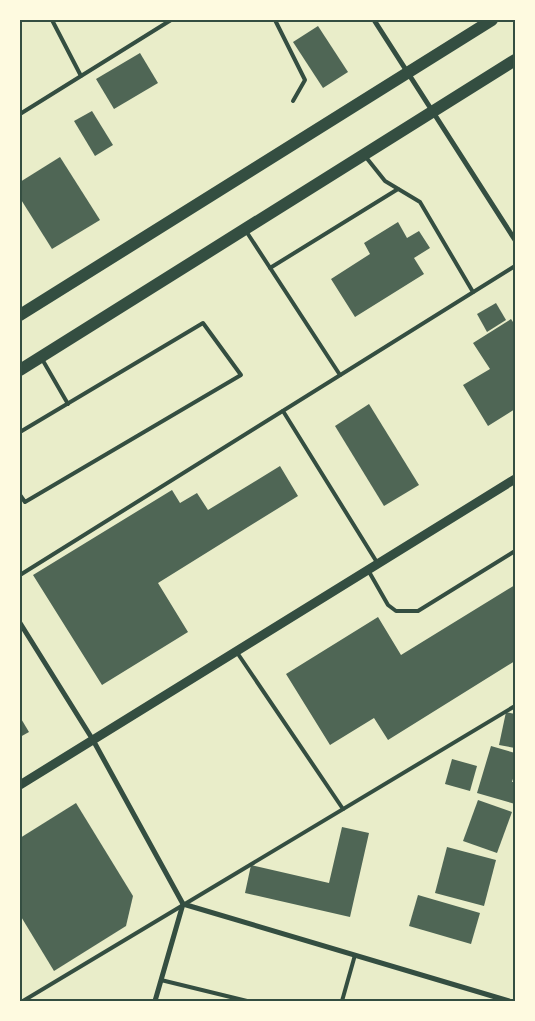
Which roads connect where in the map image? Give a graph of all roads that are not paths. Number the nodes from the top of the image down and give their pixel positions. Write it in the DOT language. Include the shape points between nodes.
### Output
graph roads {
  1 [pos="52,20"];
  2 [pos="170,20"];
  3 [pos="275,20"];
  4 [pos="374,20"];
  5 [pos="492,20"];
  6 [pos="515,60"];
  7 [pos="407,72"];
  8 [pos="81,76"];
  9 [pos="293,102"];
  10 [pos="433,112"];
  11 [pos="20,114"];
  12 [pos="364,154"];
  13 [pos="398,189"];
  14 [pos="245,229"];
  15 [pos="515,240"];
  16 [pos="515,266"];
  17 [pos="270,268"];
  18 [pos="473,292"];
  19 [pos="20,315"];
  20 [pos="41,357"];
  21 [pos="20,370"];
  22 [pos="340,375"];
  23 [pos="68,404"];
  24 [pos="283,410"];
  25 [pos="20,432"];
  26 [pos="515,479"];
  27 [pos="20,495"];
  28 [pos="515,551"];
  29 [pos="378,564"];
  30 [pos="368,570"];
  31 [pos="20,575"];
  32 [pos="20,623"];
  33 [pos="236,651"];
  34 [pos="515,706"];
  35 [pos="93,740"];
  36 [pos="20,785"];
  37 [pos="343,809"];
  38 [pos="183,904"];
  39 [pos="355,955"];
  40 [pos="161,980"];
  41 [pos="23,1001"];
  42 [pos="155,1001"];
  43 [pos="247,1001"];
  44 [pos="342,1001"];
  45 [pos="509,1001"];
  1 -- 8 [label="lane"];
  2 -- 8 [label="lane"];
  3 -- 9 [label="lane" via="305,80"];
  4 -- 7 [label="street"];
  5 -- 7 [label="main road"];
  6 -- 10 [label="main road"];
  7 -- 10 [label="street"];
  7 -- 19 [label="main road"];
  8 -- 11 [label="lane"];
  10 -- 12 [label="main road"];
  10 -- 15 [label="street"];
  12 -- 13 [label="lane" via="385,181"];
  12 -- 14 [label="main road"];
  13 -- 17 [label="lane"];
  13 -- 18 [label="lane" via="420,202"];
  14 -- 17 [label="lane"];
  14 -- 20 [label="main road"];
  16 -- 18 [label="lane"];
  17 -- 22 [label="lane"];
  18 -- 22 [label="lane"];
  20 -- 21 [label="main road"];
  20 -- 23 [label="lane"];
  22 -- 24 [label="lane"];
  23 -- 25 [label="lane"];
  23 -- 27 [label="lane" via="204,324 240,375 25,502"];
  24 -- 29 [label="lane"];
  24 -- 31 [label="lane"];
  26 -- 29 [label="street"];
  28 -- 30 [label="lane" via="418,610 396,610 388,605"];
  29 -- 30 [label="street"];
  30 -- 33 [label="street"];
  32 -- 35 [label="street"];
  33 -- 35 [label="street"];
  33 -- 37 [label="lane"];
  34 -- 37 [label="lane"];
  35 -- 36 [label="street"];
  35 -- 38 [label="street"];
  37 -- 38 [label="lane"];
  38 -- 39 [label="street"];
  38 -- 40 [label="street"];
  38 -- 41 [label="lane"];
  39 -- 44 [label="lane"];
  39 -- 45 [label="street"];
  40 -- 42 [label="street"];
  40 -- 43 [label="lane"];
}
